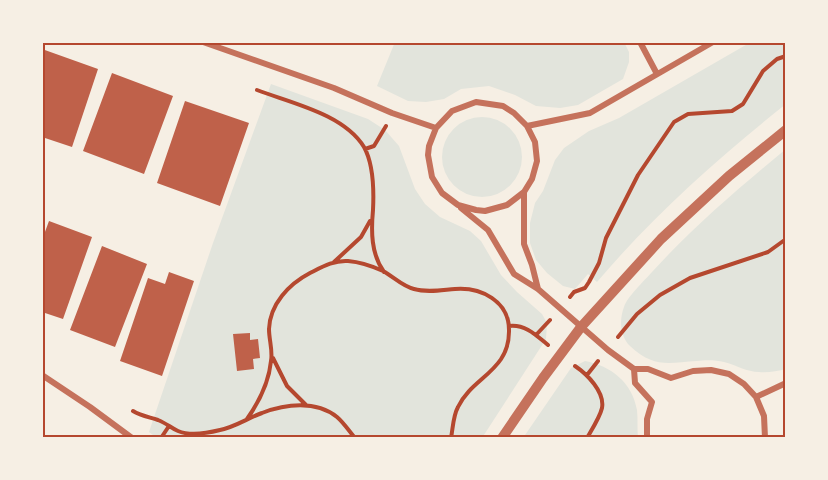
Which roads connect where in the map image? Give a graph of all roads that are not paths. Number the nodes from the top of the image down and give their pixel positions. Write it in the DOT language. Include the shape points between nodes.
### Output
graph roads {
  1 [pos="203,42"];
  2 [pos="640,42"];
  3 [pos="713,42"];
  4 [pos="657,74"];
  5 [pos="527,126"];
  6 [pos="436,128"];
  7 [pos="786,130"];
  8 [pos="524,192"];
  9 [pos="458,205"];
  10 [pos="538,289"];
  11 [pos="581,327"];
  12 [pos="634,369"];
  13 [pos="42,375"];
  14 [pos="786,383"];
  15 [pos="756,398"];
  16 [pos="132,438"];
  17 [pos="502,438"];
  18 [pos="646,438"];
  19 [pos="765,438"];
  1 -- 6 [label="street"];
  2 -- 4 [label="street"];
  3 -- 4 [label="street"];
  4 -- 5 [label="street" via="590,113"];
  5 -- 6 [label="street" via="503,106 476,102 452,111"];
  5 -- 8 [label="street" via="535,142 537,161"];
  6 -- 9 [label="street" via="428,155 432,177 442,193"];
  7 -- 11 [label="street" via="661,239"];
  8 -- 9 [label="street" via="507,205 485,211"];
  8 -- 10 [label="street" via="524,244"];
  9 -- 10 [label="street" via="488,230 514,274"];
  10 -- 11 [label="street"];
  11 -- 12 [label="street"];
  11 -- 17 [label="street"];
  12 -- 15 [label="street" via="648,369 671,378 693,371 729,374"];
  12 -- 18 [label="street" via="635,383 652,402"];
  13 -- 16 [label="street"];
  14 -- 15 [label="street"];
  15 -- 19 [label="street" via="764,416"];
}
